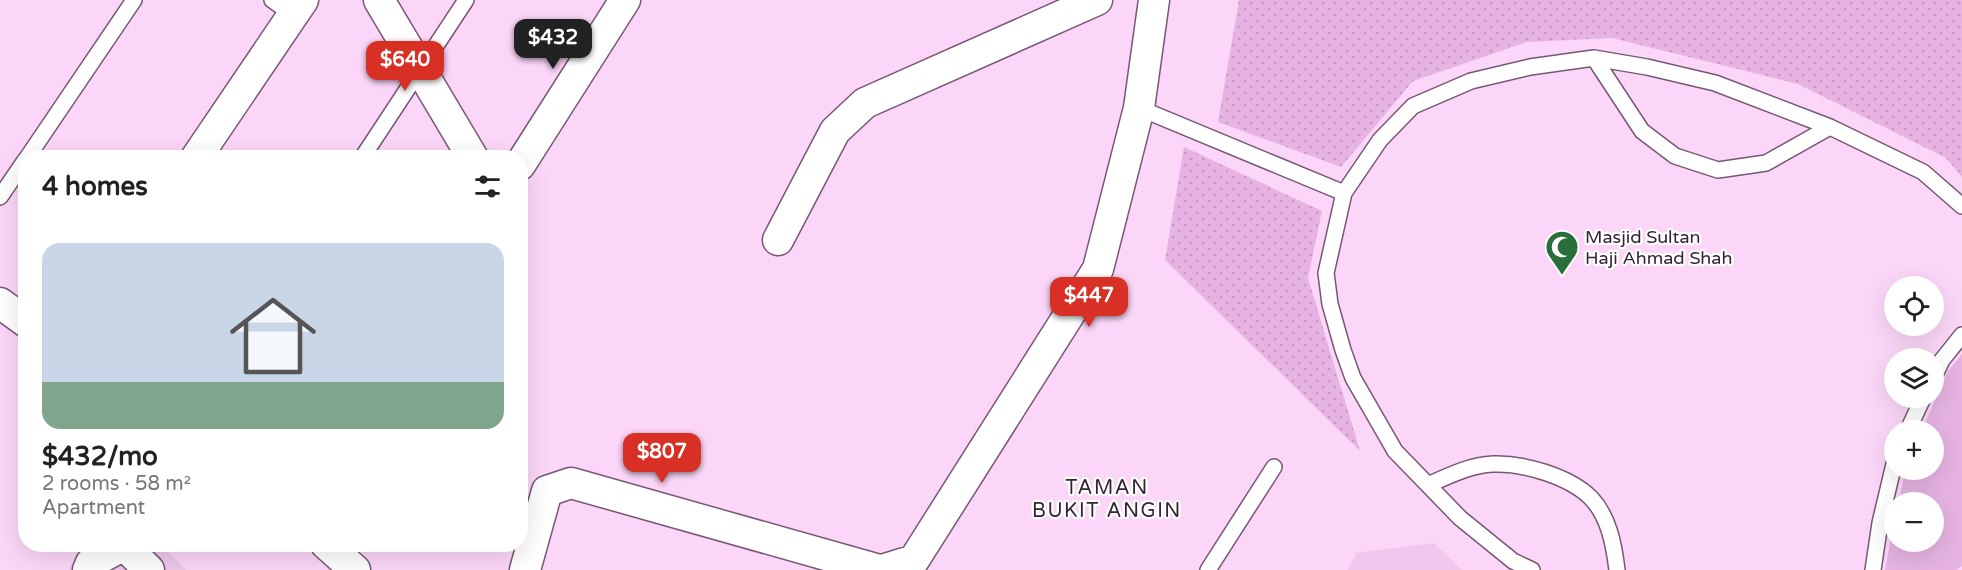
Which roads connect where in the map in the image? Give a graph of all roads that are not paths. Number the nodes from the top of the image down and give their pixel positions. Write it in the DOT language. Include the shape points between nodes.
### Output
graph roads {
  1 [pos="134,0"];
  2 [pos="379,0"];
  3 [pos="466,0"];
  4 [pos="625,0"];
  5 [pos="1097,0"];
  6 [pos="1154,0"];
  7 [pos="289,5"];
  8 [pos="1594,58"];
  9 [pos="420,70"];
  10 [pos="1139,108"];
  11 [pos="1830,127"];
  12 [pos="31,150"];
  13 [pos="201,150"];
  14 [pos="367,150"];
  15 [pos="468,150"];
  16 [pos="528,152"];
  17 [pos="18,170"];
  18 [pos="1344,193"];
  19 [pos="0,197"];
  20 [pos="1962,206"];
  21 [pos="778,240"];
  22 [pos="0,303"];
  23 [pos="18,316"];
  24 [pos="1962,335"];
  25 [pos="1944,358"];
  26 [pos="1274,467"];
  27 [pos="1890,480"];
  28 [pos="1428,485"];
  29 [pos="111,552"];
  30 [pos="131,552"];
  31 [pos="335,552"];
  32 [pos="88,570"];
  33 [pos="149,570"];
  34 [pos="355,570"];
  35 [pos="525,570"];
  36 [pos="881,570"];
  37 [pos="1208,570"];
  38 [pos="1532,570"];
  39 [pos="1617,570"];
  40 [pos="1874,570"];
  1 -- 12 [label="lane"];
  2 -- 9 [label="street"];
  3 -- 9 [label="lane"];
  4 -- 16 [label="street"];
  5 -- 21 [label="street" via="865,103 835,131"];
  6 -- 10 [label="street"];
  7 -- 13 [label="street"];
  8 -- 11 [label="lane" via="1715,83"];
  8 -- 11 [label="lane" via="1642,131 1675,156 1718,170 1766,163"];
  8 -- 18 [label="lane" via="1471,81 1413,106 1380,140"];
  9 -- 14 [label="lane"];
  9 -- 15 [label="street"];
  10 -- 18 [label="lane"];
  10 -- 36 [label="street" via="1098,269 914,560"];
  11 -- 20 [label="lane" via="1923,172"];
  17 -- 19 [label="lane"];
  18 -- 28 [label="lane" via="1326,273 1342,350 1353,378 1395,452"];
  22 -- 23 [label="street"];
  24 -- 25 [label="lane"];
  26 -- 37 [label="lane"];
  27 -- 40 [label="lane"];
  28 -- 38 [label="lane" via="1460,518 1514,561"];
  28 -- 39 [label="lane" via="1492,464 1531,467 1565,481 1590,498 1602,514 1614,543"];
  29 -- 32 [label="street" via="91,563"];
  30 -- 33 [label="street"];
  31 -- 34 [label="street"];
  35 -- 36 [label="street" via="547,491 571,483"];
}
